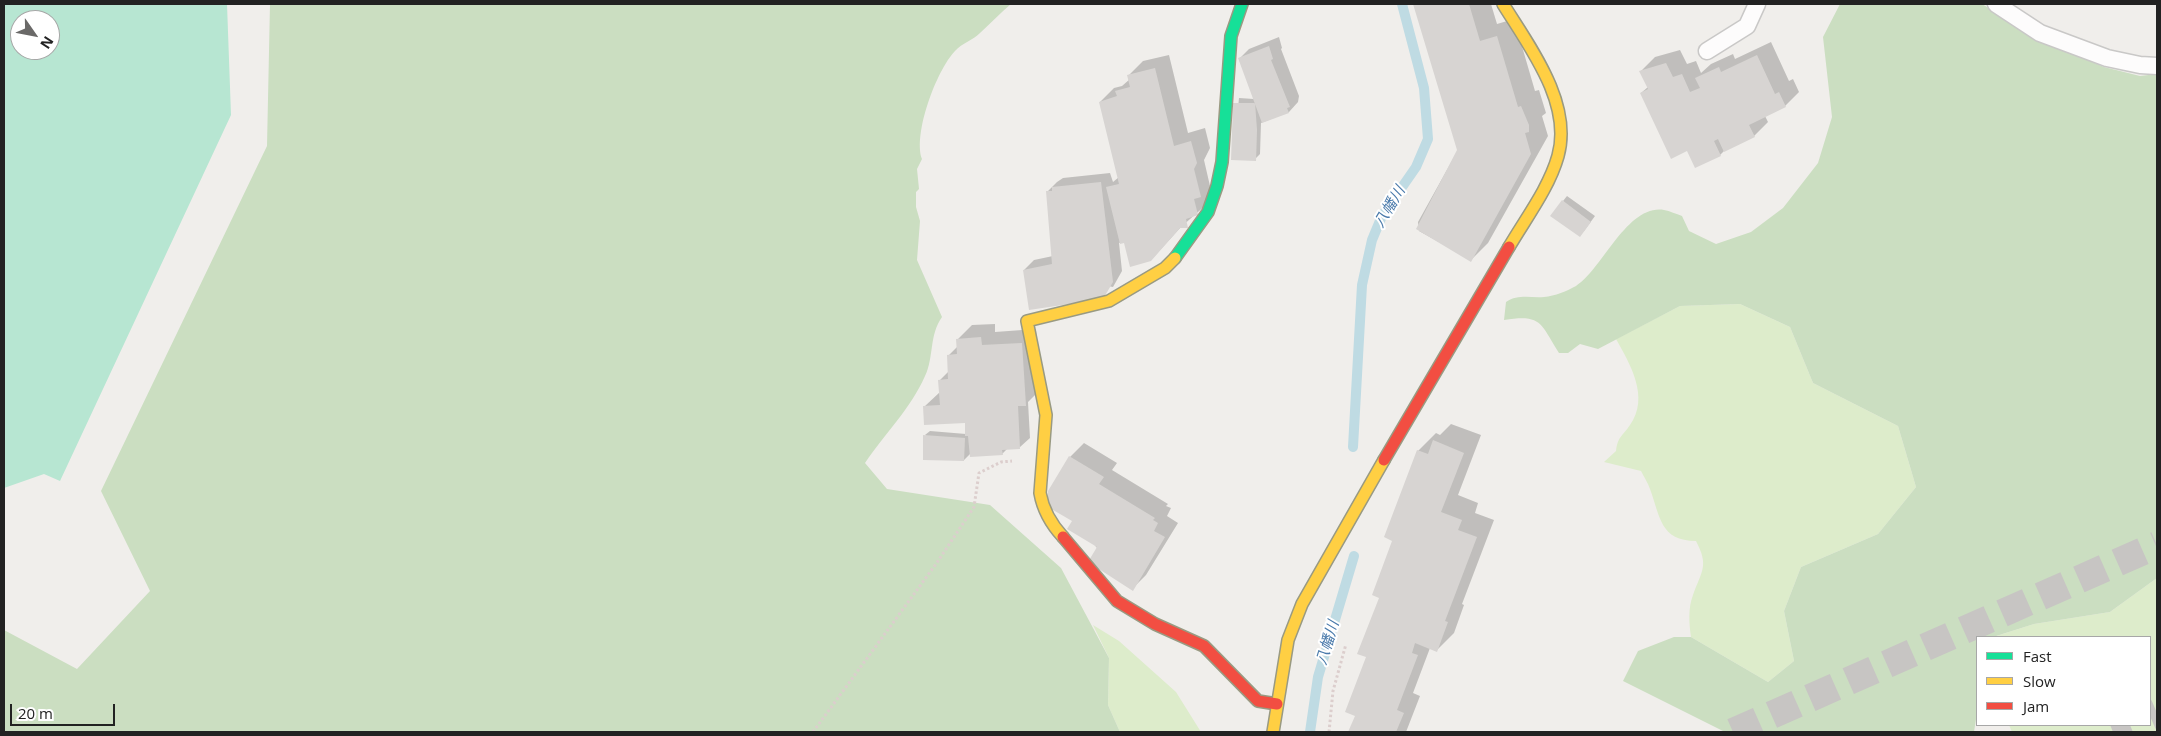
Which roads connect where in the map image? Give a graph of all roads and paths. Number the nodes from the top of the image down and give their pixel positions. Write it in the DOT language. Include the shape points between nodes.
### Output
graph roads {
  1 [pos="1242,4"];
  2 [pos="1503,4"];
  3 [pos="1757,4"];
  4 [pos="1996,4"];
  5 [pos="1707,51"];
  6 [pos="2157,66"];
  7 [pos="1042,461"];
  8 [pos="1346,644"];
  9 [pos="1277,704"];
  10 [pos="813,732"];
  11 [pos="1273,732"];
  12 [pos="1328,732"];
  1 -- 7 [label="street" via="1231,36 1222,162 1217,186 1208,212 1192,237 1165,268 1109,300 1027,321 1046,415"];
  2 -- 9 [label="street" via="1539,63 1551,90 1559,119 1560,148 1535,203 1302,604 1288,640"];
  3 -- 5 [label="lane" via="1747,26"];
  4 -- 6 [label="lane" via="2040,33 2107,58"];
  7 -- 9 [label="street" via="1040,493 1047,516 1106,590 1117,601 1156,624 1204,646 1258,701"];
  7 -- 10 [label="path" via="1001,462 979,473 974,508"];
  8 -- 12 [label="path" via="1333,691"];
  9 -- 11 [label="street"];
}
